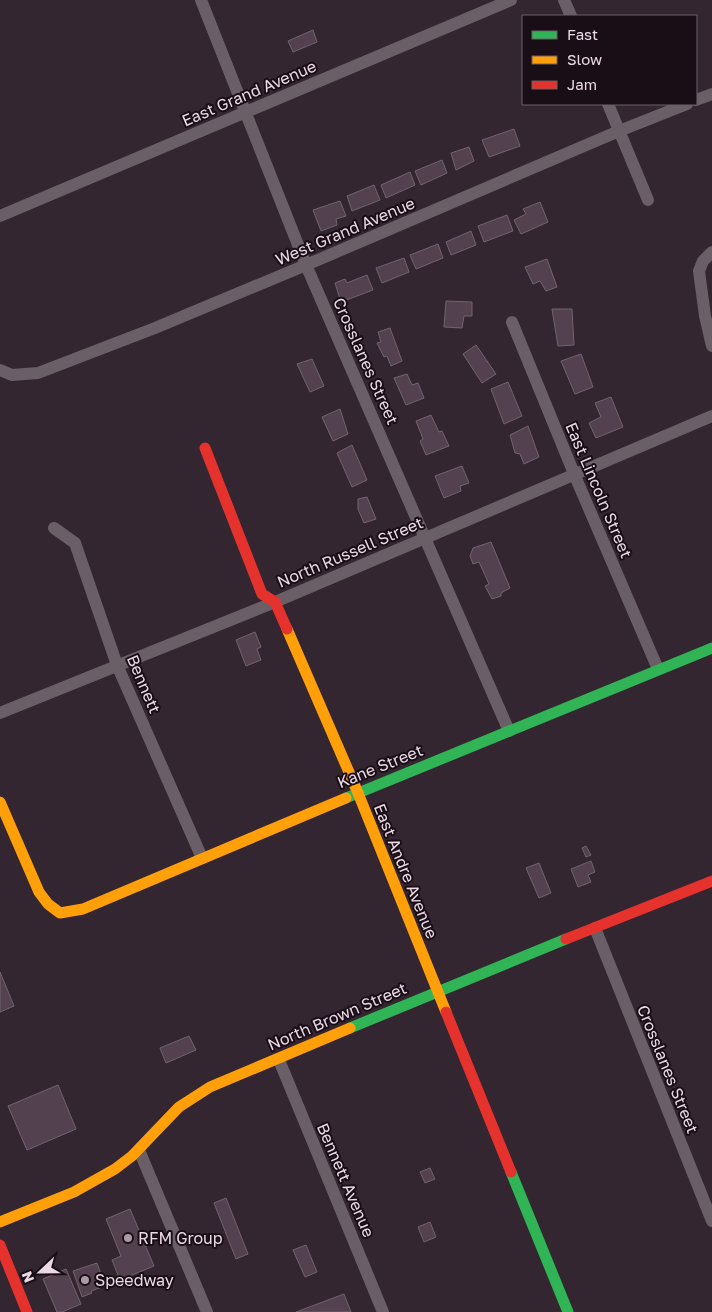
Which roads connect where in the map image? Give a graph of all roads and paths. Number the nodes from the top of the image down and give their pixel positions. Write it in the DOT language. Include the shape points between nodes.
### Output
graph roads {
  1 [pos="201,0"];
  2 [pos="511,0"];
  3 [pos="564,0"];
  4 [pos="570,15"];
  5 [pos="712,94"];
  6 [pos="697,100"];
  7 [pos="608,105"];
  8 [pos="683,105"];
  9 [pos="245,112"];
  10 [pos="619,130"];
  11 [pos="648,200"];
  12 [pos="0,216"];
  13 [pos="712,252"];
  14 [pos="306,265"];
  15 [pos="512,322"];
  16 [pos="712,346"];
  17 [pos="6,373"];
  18 [pos="712,416"];
  19 [pos="205,448"];
  20 [pos="575,476"];
  21 [pos="54,528"];
  22 [pos="425,538"];
  23 [pos="275,602"];
  24 [pos="712,648"];
  25 [pos="117,665"];
  26 [pos="658,669"];
  27 [pos="0,713"];
  28 [pos="509,731"];
  29 [pos="358,793"];
  30 [pos="0,802"];
  31 [pos="202,858"];
  32 [pos="712,881"];
  33 [pos="595,928"];
  34 [pos="437,992"];
  35 [pos="279,1060"];
  36 [pos="139,1150"];
  37 [pos="712,1221"];
  38 [pos="0,1222"];
  39 [pos="0,1245"];
  40 [pos="27,1312"];
  41 [pos="206,1312"];
  42 [pos="384,1312"];
  43 [pos="568,1312"];
  1 -- 9 [label="street, Crosslanes Street"];
  2 -- 9 [label="street, East Grand Avenue"];
  3 -- 4 [label="street"];
  5 -- 6 [label="street"];
  7 -- 10 [label="street"];
  8 -- 10 [label="street, West Grand Avenue"];
  9 -- 12 [label="street, East Grand Avenue"];
  9 -- 14 [label="street, Crosslanes Street"];
  10 -- 11 [label="street"];
  10 -- 14 [label="street, West Grand Avenue"];
  13 -- 16 [label="street" via="699,271"];
  14 -- 17 [label="street, West Grand Avenue" via="38,373"];
  14 -- 22 [label="street, Crosslanes Street"];
  15 -- 20 [label="street, East Lincoln Street"];
  18 -- 20 [label="street, North Russell Street"];
  19 -- 23 [label="street, East Andre Avenue" via="262,594"];
  20 -- 22 [label="street, North Russell Street"];
  20 -- 26 [label="street, East Lincoln Street"];
  21 -- 25 [label="street, Bennett" via="75,543"];
  22 -- 23 [label="street, North Russell Street"];
  22 -- 28 [label="street, Crosslanes Street"];
  23 -- 25 [label="street, North Russell Street"];
  23 -- 29 [label="street, East Andre Avenue"];
  24 -- 26 [label="street, Kane Street"];
  25 -- 27 [label="street, North Russell Street"];
  25 -- 31 [label="street, Bennett"];
  26 -- 28 [label="street, Kane Street"];
  28 -- 29 [label="street, Kane Street"];
  29 -- 31 [label="street, Kane Street"];
  29 -- 34 [label="street, East Andre Avenue"];
  30 -- 31 [label="street, Kane Street" via="39,892 60,912 83,909"];
  32 -- 33 [label="street, North Brown Street"];
  33 -- 34 [label="street, North Brown Street"];
  33 -- 37 [label="street, Crosslanes Street"];
  34 -- 35 [label="street, North Brown Street"];
  34 -- 43 [label="street, East Andre Avenue"];
  35 -- 36 [label="street, North Brown Street" via="210,1087 189,1099"];
  35 -- 42 [label="street, Bennett Avenue"];
  36 -- 38 [label="street, North Brown Street" via="91,1184"];
  36 -- 41 [label="street"];
  39 -- 40 [label="street"];
}
